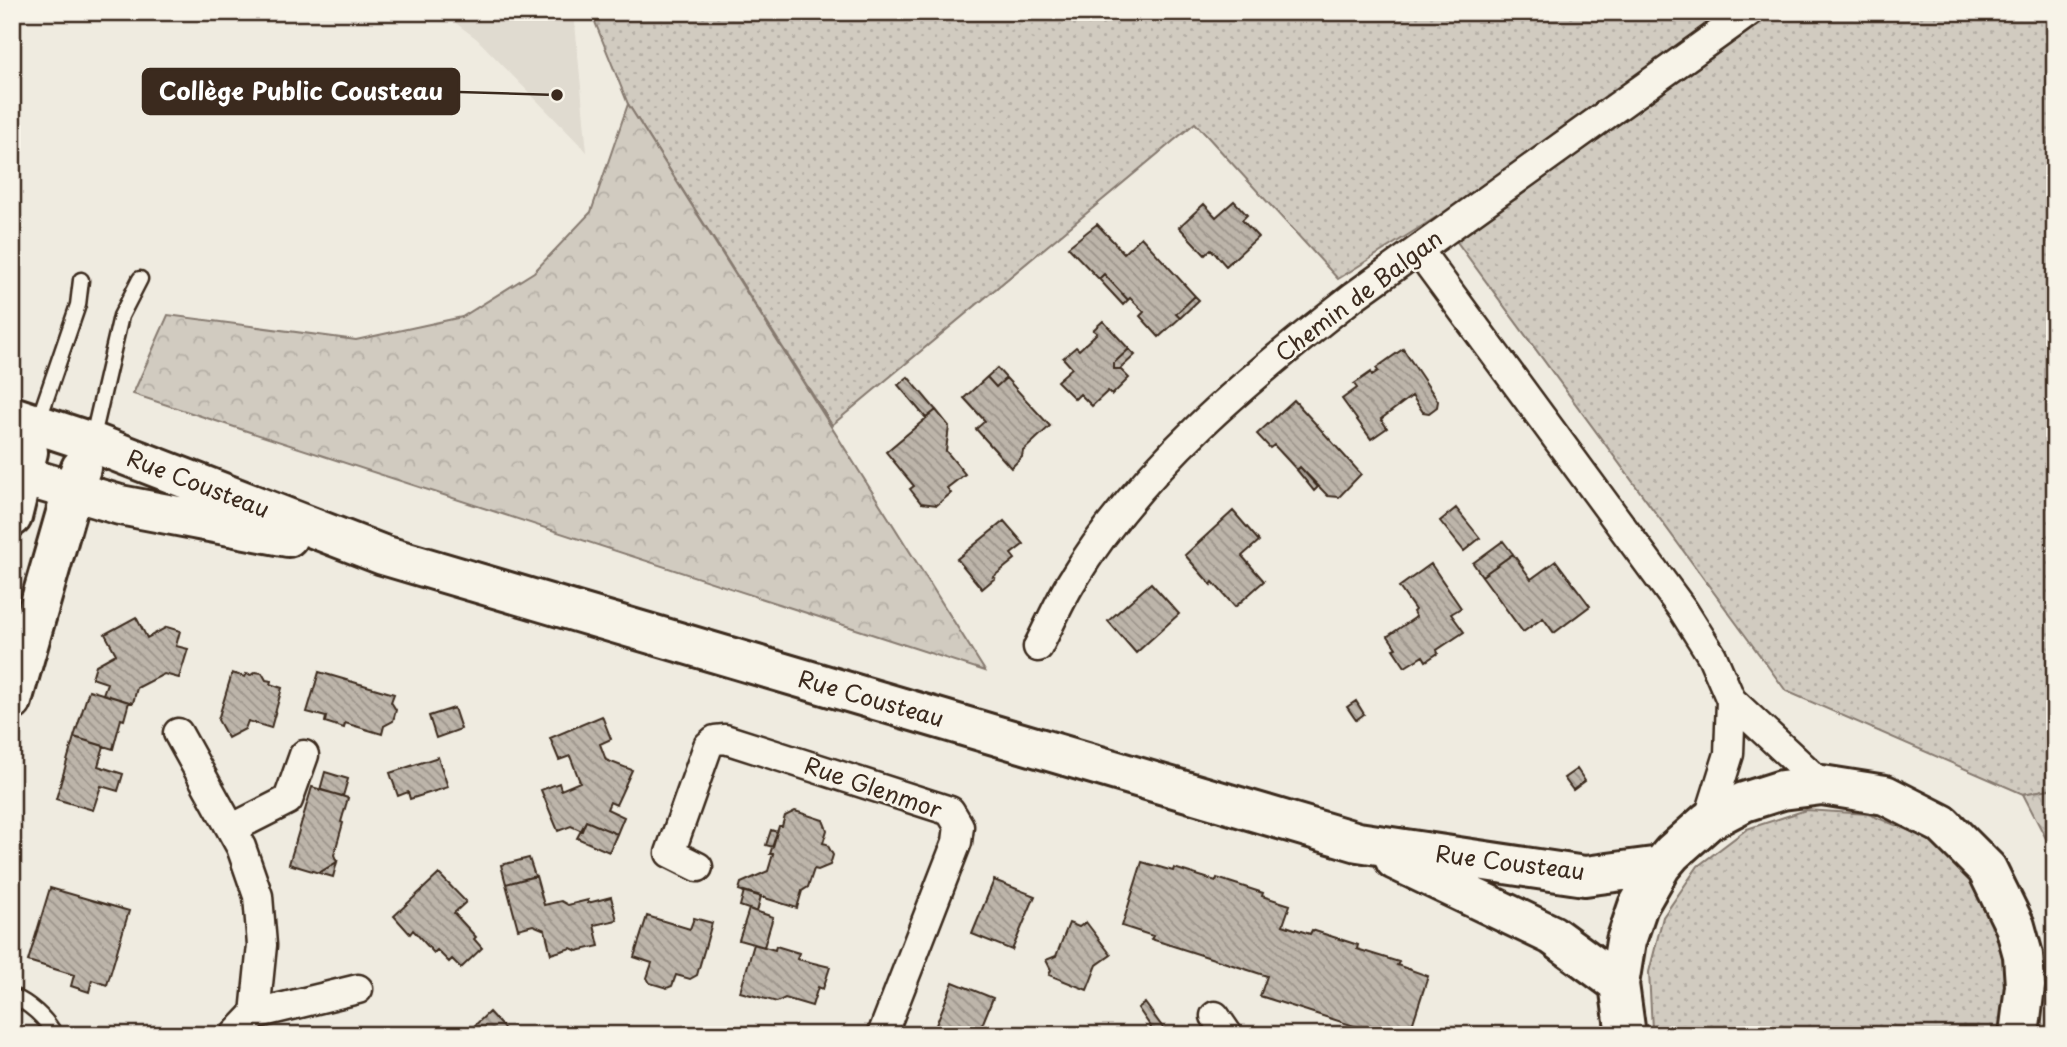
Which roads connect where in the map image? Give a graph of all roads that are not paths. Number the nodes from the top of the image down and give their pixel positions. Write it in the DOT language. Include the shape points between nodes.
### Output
graph roads {
  1 [pos="1749,12"];
  2 [pos="1419,251"];
  3 [pos="140,279"];
  4 [pos="81,280"];
  5 [pos="25,420"];
  6 [pos="91,442"];
  7 [pos="17,474"];
  8 [pos="72,492"];
  9 [pos="12,517"];
  10 [pos="383,555"];
  11 [pos="1038,648"];
  12 [pos="1731,700"];
  13 [pos="12,701"];
  14 [pos="178,733"];
  15 [pos="304,755"];
  16 [pos="1822,785"];
  17 [pos="1708,821"];
  18 [pos="231,829"];
  19 [pos="1358,842"];
  20 [pos="1661,866"];
  21 [pos="698,867"];
  22 [pos="1619,984"];
  23 [pos="358,989"];
  24 [pos="2040,995"];
  25 [pos="12,996"];
  26 [pos="256,1014"];
  27 [pos="55,1035"];
  28 [pos="235,1035"];
  29 [pos="882,1035"];
  30 [pos="1626,1035"];
  31 [pos="2019,1035"];
  1 -- 2 [label="street, Chemin de Balgan"];
  2 -- 11 [label="street, Chemin de Balgan" via="1295,342 1163,464 1071,582"];
  2 -- 12 [label="street" via="1683,610 1712,656"];
  3 -- 6 [label="lane" via="121,316"];
  4 -- 5 [label="lane" via="78,305"];
  5 -- 6 [label="main road, Rue Cousteau"];
  5 -- 7 [label="main road"];
  6 -- 8 [label="main road"];
  6 -- 10 [label="main road, Rue Cousteau"];
  7 -- 8 [label="main road, Rue Cousteau"];
  7 -- 9 [label="main road"];
  8 -- 10 [label="main road, Rue Cousteau"];
  8 -- 13 [label="main road"];
  10 -- 19 [label="main road, Rue Cousteau"];
  12 -- 16 [label="street"];
  12 -- 17 [label="street" via="1729,754"];
  14 -- 18 [label="street"];
  15 -- 18 [label="street" via="288,800"];
  16 -- 17 [label="main road" via="1782,790 1744,802"];
  16 -- 24 [label="main road" via="1885,795 1951,833 1987,869 2015,926"];
  17 -- 20 [label="main road"];
  18 -- 26 [label="street" via="258,896 262,945"];
  19 -- 20 [label="main road, Rue Cousteau" via="1585,876"];
  19 -- 22 [label="main road, Rue Cousteau" via="1552,934"];
  20 -- 22 [label="main road" via="1626,941"];
  21 -- 29 [label="street, Rue Glenmor" via="670,852 708,746 715,740 724,739 950,811 959,826 957,842"];
  22 -- 30 [label="main road"];
  23 -- 26 [label="street"];
  24 -- 31 [label="main road"];
  25 -- 27 [label="lane" via="24,1001"];
  26 -- 28 [label="street"];
}
